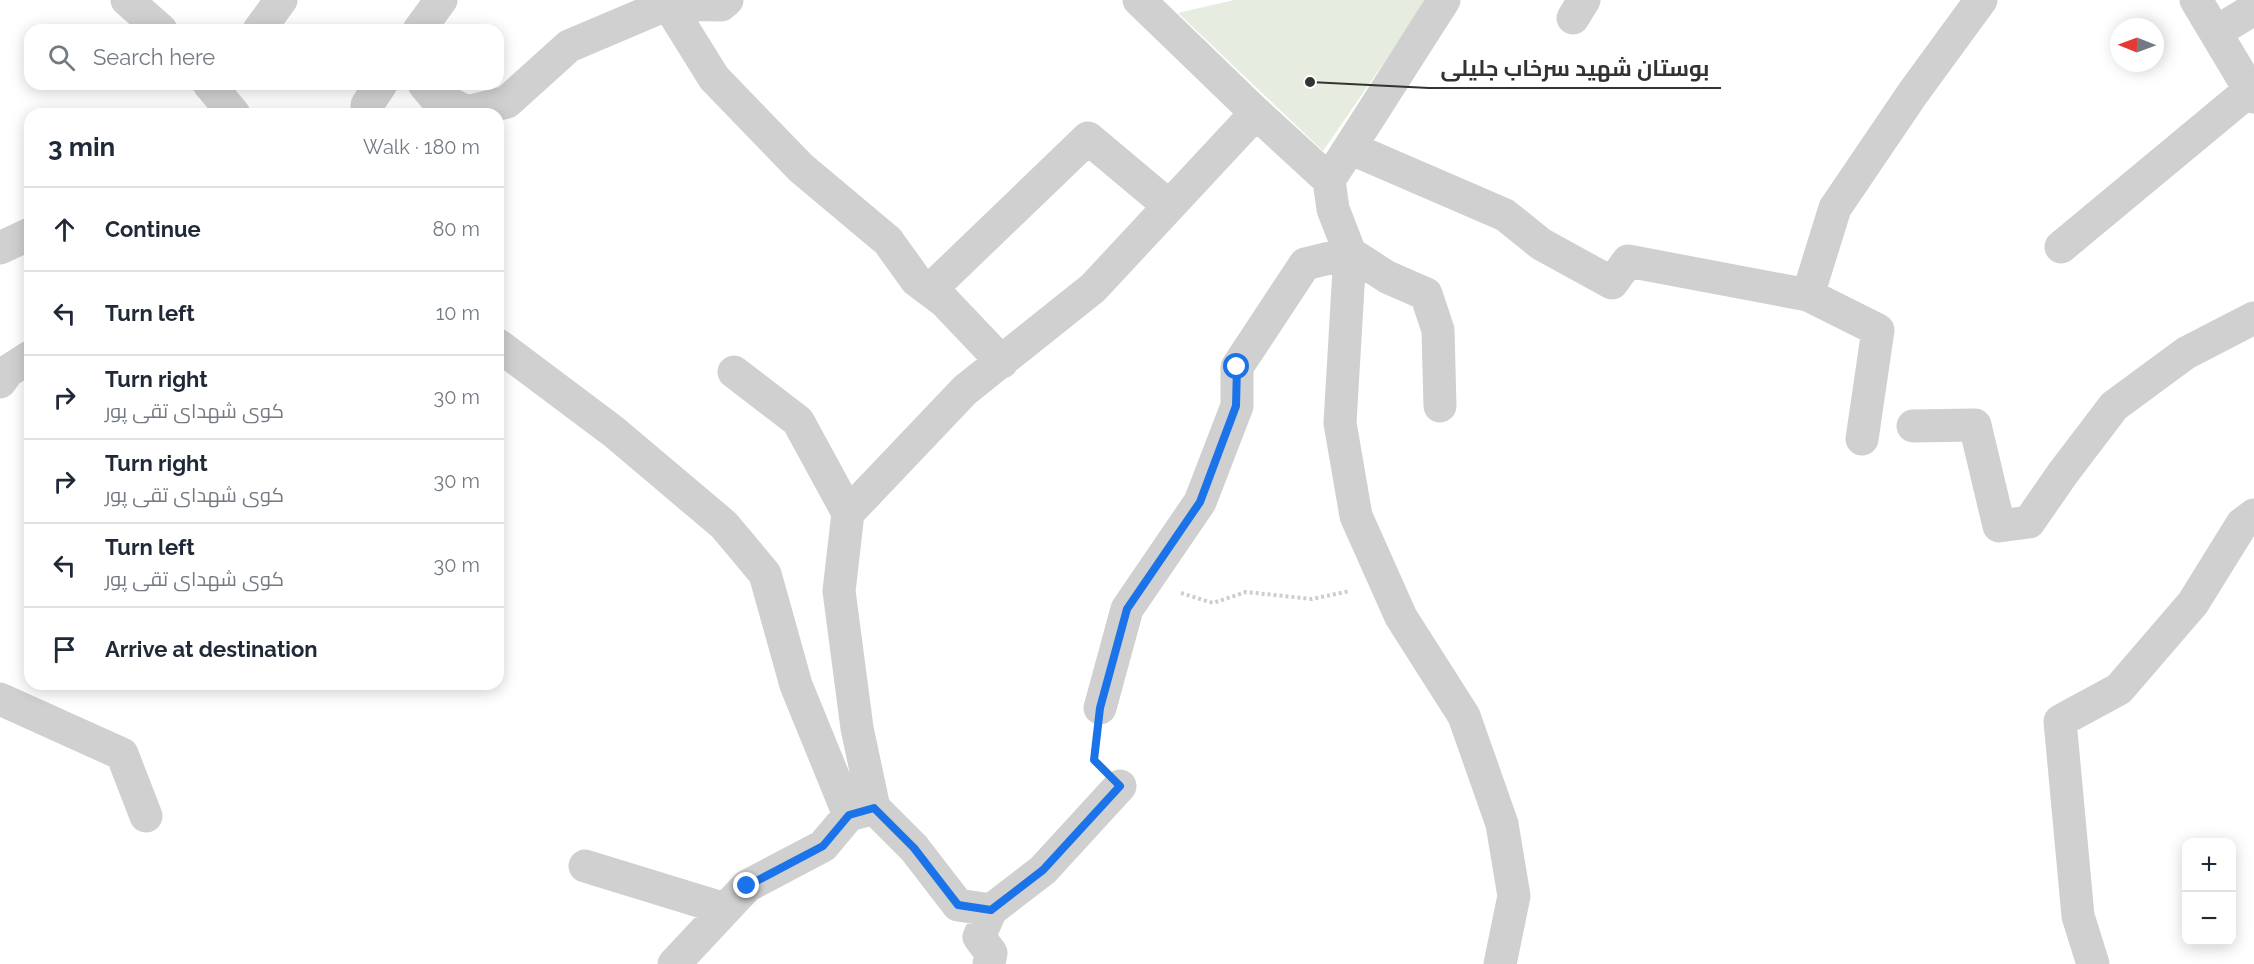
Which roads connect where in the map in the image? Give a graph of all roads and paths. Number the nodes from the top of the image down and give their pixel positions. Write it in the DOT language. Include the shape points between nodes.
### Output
graph roads {
  1 [pos="127,0"];
  2 [pos="281,0"];
  3 [pos="441,0"];
  4 [pos="727,0"];
  5 [pos="1142,0"];
  6 [pos="1444,0"];
  7 [pos="1981,0"];
  8 [pos="2196,0"];
  9 [pos="668,4"];
  10 [pos="2254,9"];
  11 [pos="154,24"];
  12 [pos="263,24"];
  13 [pos="423,24"];
  14 [pos="2216,32"];
  15 [pos="377,90"];
  16 [pos="429,90"];
  17 [pos="2252,94"];
  18 [pos="367,108"];
  19 [pos="459,108"];
  20 [pos="483,108"];
  21 [pos="1256,113"];
  22 [pos="1350,148"];
  23 [pos="1329,180"];
  24 [pos="1169,206"];
  25 [pos="24,237"];
  26 [pos="0,248"];
  27 [pos="2061,248"];
  28 [pos="1350,253"];
  29 [pos="930,290"];
  30 [pos="1808,295"];
  31 [pos="2254,318"];
  32 [pos="504,350"];
  33 [pos="24,361"];
  34 [pos="1002,362"];
  35 [pos="734,372"];
  36 [pos="0,382"];
  37 [pos="1440,406"];
  38 [pos="1913,426"];
  39 [pos="1862,439"];
  40 [pos="848,513"];
  41 [pos="2254,514"];
  42 [pos="1145,583"];
  43 [pos="1386,583"];
  44 [pos="0,699"];
  45 [pos="1100,708"];
  46 [pos="1120,786"];
  47 [pos="862,812"];
  48 [pos="146,816"];
  49 [pos="585,866"];
  50 [pos="725,909"];
  51 [pos="991,910"];
  52 [pos="674,964"];
  53 [pos="989,964"];
  54 [pos="1500,964"];
  55 [pos="2094,964"];
  1 -- 11 [label="street"];
  2 -- 12 [label="street"];
  3 -- 13 [label="street"];
  4 -- 9 [label="street" via="722,5"];
  5 -- 21 [label="street"];
  6 -- 22 [label="street"];
  7 -- 30 [label="street" via="1835,208"];
  8 -- 14 [label="street"];
  9 -- 20 [label="street" via="569,46 507,102"];
  9 -- 29 [label="street" via="714,78 801,168 888,242 916,280"];
  10 -- 14 [label="street"];
  14 -- 17 [label="street"];
  15 -- 18 [label="street"];
  16 -- 19 [label="street"];
  17 -- 27 [label="street"];
  21 -- 23 [label="street"];
  21 -- 24 [label="street"];
  22 -- 23 [label="street"];
  22 -- 30 [label="street" via="1505,215 1541,244 1612,283 1628,261"];
  23 -- 28 [label="street" via="1333,209"];
  24 -- 29 [label="street" via="1088,138"];
  24 -- 34 [label="street" via="1093,288"];
  25 -- 26 [label="street"];
  28 -- 37 [label="street" via="1387,277 1426,294 1438,330"];
  28 -- 42 [label="street" via="1305,264 1237,367 1236,406 1200,502"];
  28 -- 43 [label="street" via="1340,423 1356,516"];
  29 -- 34 [label="street"];
  30 -- 39 [label="street" via="1878,330"];
  31 -- 38 [label="street" via="2186,353 2114,406 2029,522 1999,526 1975,425"];
  32 -- 47 [label="street" via="614,432 724,525 765,574 796,685"];
  33 -- 36 [label="street"];
  34 -- 40 [label="street" via="965,390"];
  35 -- 40 [label="street" via="798,421"];
  40 -- 47 [label="street" via="839,591 857,728"];
  41 -- 55 [label="street" via="2242,524 2193,603 2119,690 2060,721 2078,916"];
  42 -- 43 [label="path" via="1213,603 1246,592 1312,599"];
  42 -- 45 [label="street" via="1127,609"];
  43 -- 54 [label="street" via="1401,617 1464,716 1502,824 1514,896"];
  44 -- 48 [label="street" via="122,753"];
  45 -- 46 [label="path" via="1094,760"];
  46 -- 51 [label="street" via="1043,870"];
  47 -- 50 [label="street" via="823,846 747,886"];
  47 -- 51 [label="street" via="914,848 958,905"];
  49 -- 50 [label="street"];
  50 -- 52 [label="street"];
  51 -- 53 [label="street" via="979,937 991,953"];
}
